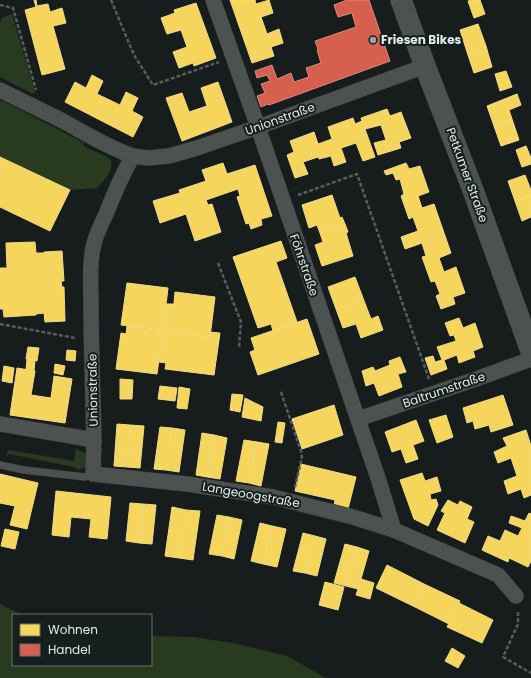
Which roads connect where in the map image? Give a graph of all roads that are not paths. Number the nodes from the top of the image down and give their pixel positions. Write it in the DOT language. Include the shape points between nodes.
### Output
graph roads {
  1 [pos="213,0"];
  2 [pos="401,0"];
  3 [pos="425,66"];
  4 [pos="0,90"];
  5 [pos="258,127"];
  6 [pos="133,156"];
  7 [pos="531,351"];
  8 [pos="531,359"];
  9 [pos="358,419"];
  10 [pos="0,424"];
  11 [pos="94,440"];
  12 [pos="0,465"];
  13 [pos="93,474"];
  14 [pos="394,530"];
  15 [pos="516,596"];
  1 -- 5 [label="street, Föhrstraße"];
  2 -- 3 [label="main road, Petkumer Straße"];
  3 -- 5 [label="street, Unionstraße"];
  3 -- 7 [label="main road, Petkumer Straße"];
  4 -- 6 [label="street, Unionstraße" via="100,142"];
  5 -- 6 [label="street, Unionstraße" via="169,156"];
  5 -- 9 [label="street, Föhrstraße"];
  6 -- 11 [label="street, Unionstraße" via="124,170 93,247 91,264"];
  8 -- 9 [label="street, Baltrumstraße"];
  9 -- 14 [label="street, Föhrstraße"];
  10 -- 11 [label="street"];
  11 -- 13 [label="street"];
  12 -- 13 [label="lane" via="85,477"];
  13 -- 14 [label="street, Langeoogstraße" via="273,497"];
  14 -- 15 [label="street, Langeoogstraße" via="498,575"];
}
